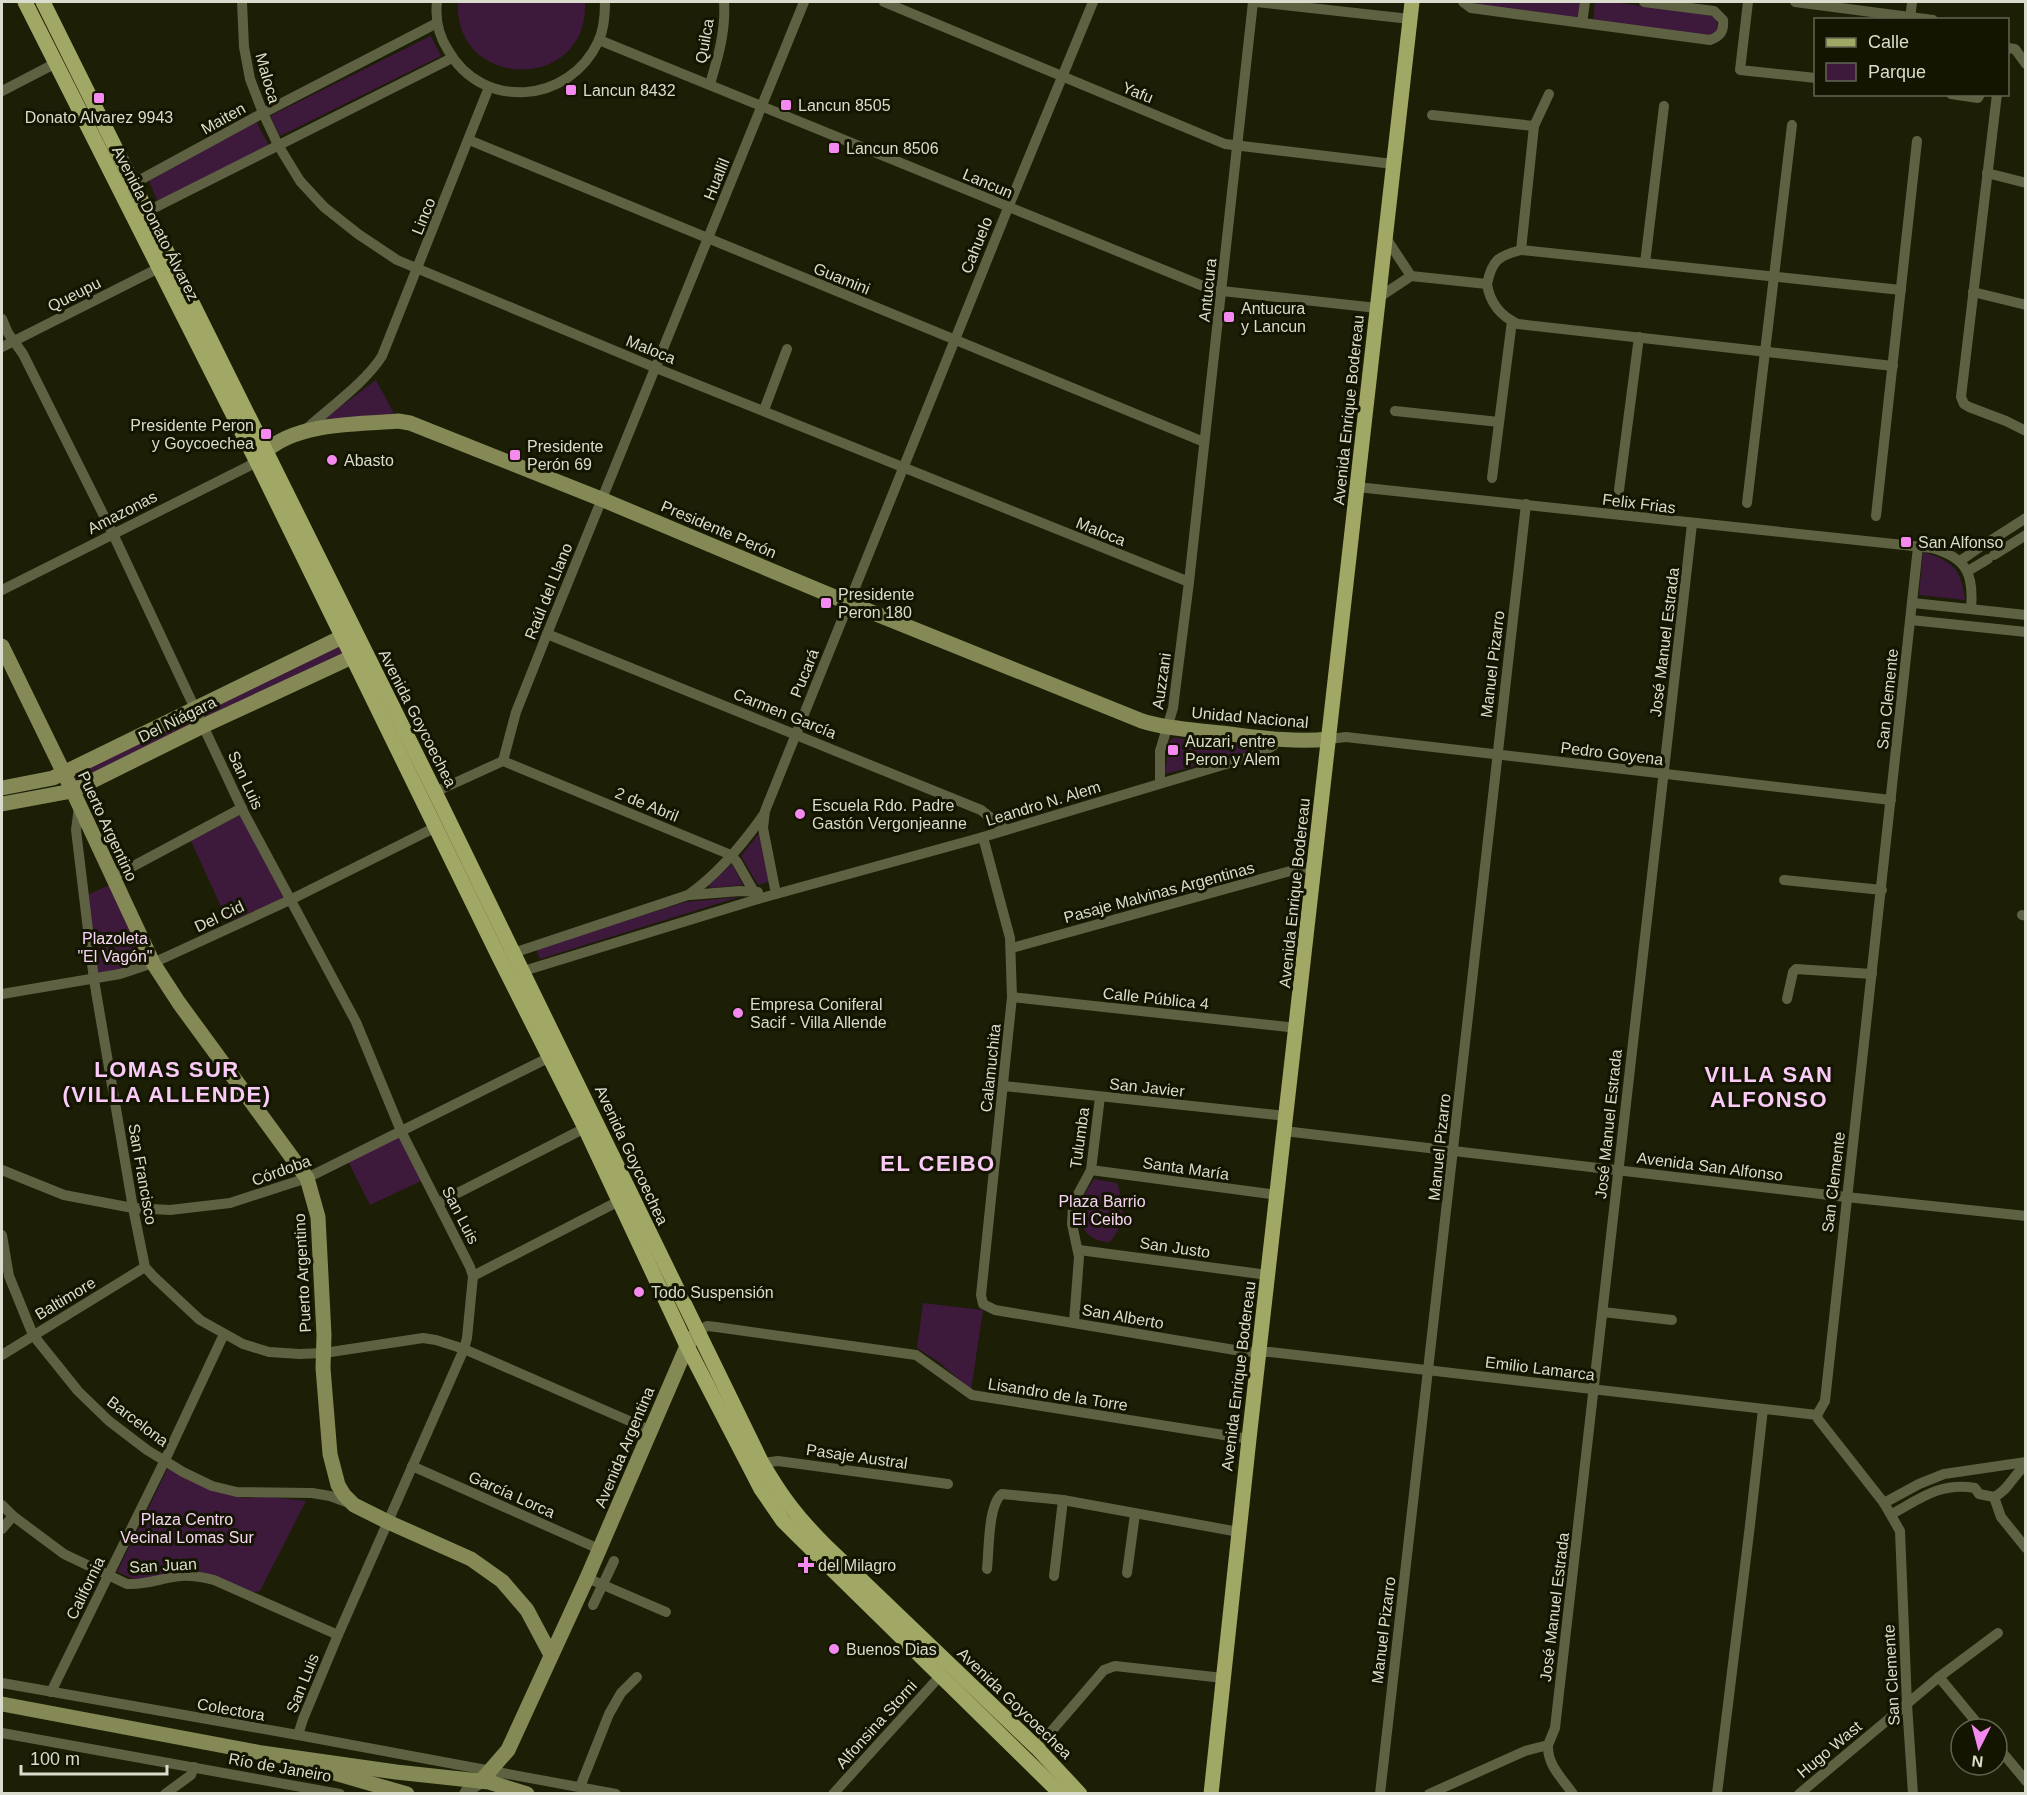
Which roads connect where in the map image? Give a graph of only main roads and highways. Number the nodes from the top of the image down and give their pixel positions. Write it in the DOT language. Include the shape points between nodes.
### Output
graph roads {
  1 [pos="24,2"];
  2 [pos="43,2"];
  3 [pos="1412,2"];
  4 [pos="127,187"];
  5 [pos="141,215"];
  6 [pos="261,455"];
  7 [pos="353,643"];
  8 [pos="2,646"];
  9 [pos="1167,727"];
  10 [pos="1329,740"];
  11 [pos="64,773"];
  12 [pos="2,788"];
  13 [pos="72,791"];
  14 [pos="2,804"];
  15 [pos="506,955"];
  16 [pos="515,974"];
  17 [pos="698,1332"];
  18 [pos="687,1346"];
  19 [pos="551,1655"];
  20 [pos="2,1704"];
  21 [pos="2,1714"];
  22 [pos="498,1781"];
  23 [pos="1211,1792"];
  24 [pos="406,1794"];
  25 [pos="527,1794"];
  26 [pos="1061,1794"];
  27 [pos="1080,1794"];
  1 -- 4 [label="main road, Avenida Donato Álvarez"];
  2 -- 4 [label="main road, Avenida Donato Álvarez"];
  3 -- 10 [label="main road, Avenida Enrique Bodereau"];
  4 -- 5 [label="main road, Avenida Donato Álvarez"];
  5 -- 6 [label="main road, Avenida Donato Álvarez"];
  5 -- 6 [label="main road, Avenida Donato Álvarez" via="159,268"];
  6 -- 7 [label="main road, Avenida Goycoechea"];
  6 -- 9 [label="main road, Presidente Perón" via="278,440 305,430 410,423 1142,721"];
  7 -- 11 [label="main road, Del Niágara" via="195,708"];
  7 -- 13 [label="main road, Del Niágara" via="203,726"];
  7 -- 15 [label="main road, Avenida Goycoechea" via="436,827"];
  7 -- 15 [label="main road, Avenida Goycoechea" via="435,792"];
  8 -- 11 [label="main road, Puerto Argentino"];
  9 -- 10 [label="main road, Unidad Nacional"];
  10 -- 23 [label="main road, Avenida Enrique Bodereau"];
  11 -- 12 [label="main road, Del Niágara"];
  11 -- 13 [label="main road, Puerto Argentino"];
  13 -- 14 [label="main road, Del Niágara"];
  13 -- 19 [label="main road, Puerto Argentino" via="153,963 307,1178 318,1217 323,1368 332,1465 338,1485 354,1505 471,1559 502,1581 527,1610"];
  15 -- 16 [label="main road, Avenida Goycoechea"];
  16 -- 17 [label="main road, Avenida Goycoechea" via="603,1134"];
  16 -- 18 [label="main road, Avenida Goycoechea" via="550,1057"];
  17 -- 18 [label="main road, Avenida Argentina"];
  17 -- 27 [label="main road, Avenida Goycoechea" via="762,1463 804,1524"];
  18 -- 19 [label="main road, Avenida Argentina"];
  18 -- 26 [label="main road, Avenida Goycoechea" via="761,1489 783,1521"];
  19 -- 22 [label="main road, Avenida Argentina"];
  20 -- 22 [label="main road" via="262,1753 396,1772"];
  21 -- 24 [label="main road" via="334,1772"];
  22 -- 25 [label="main road"];
}
